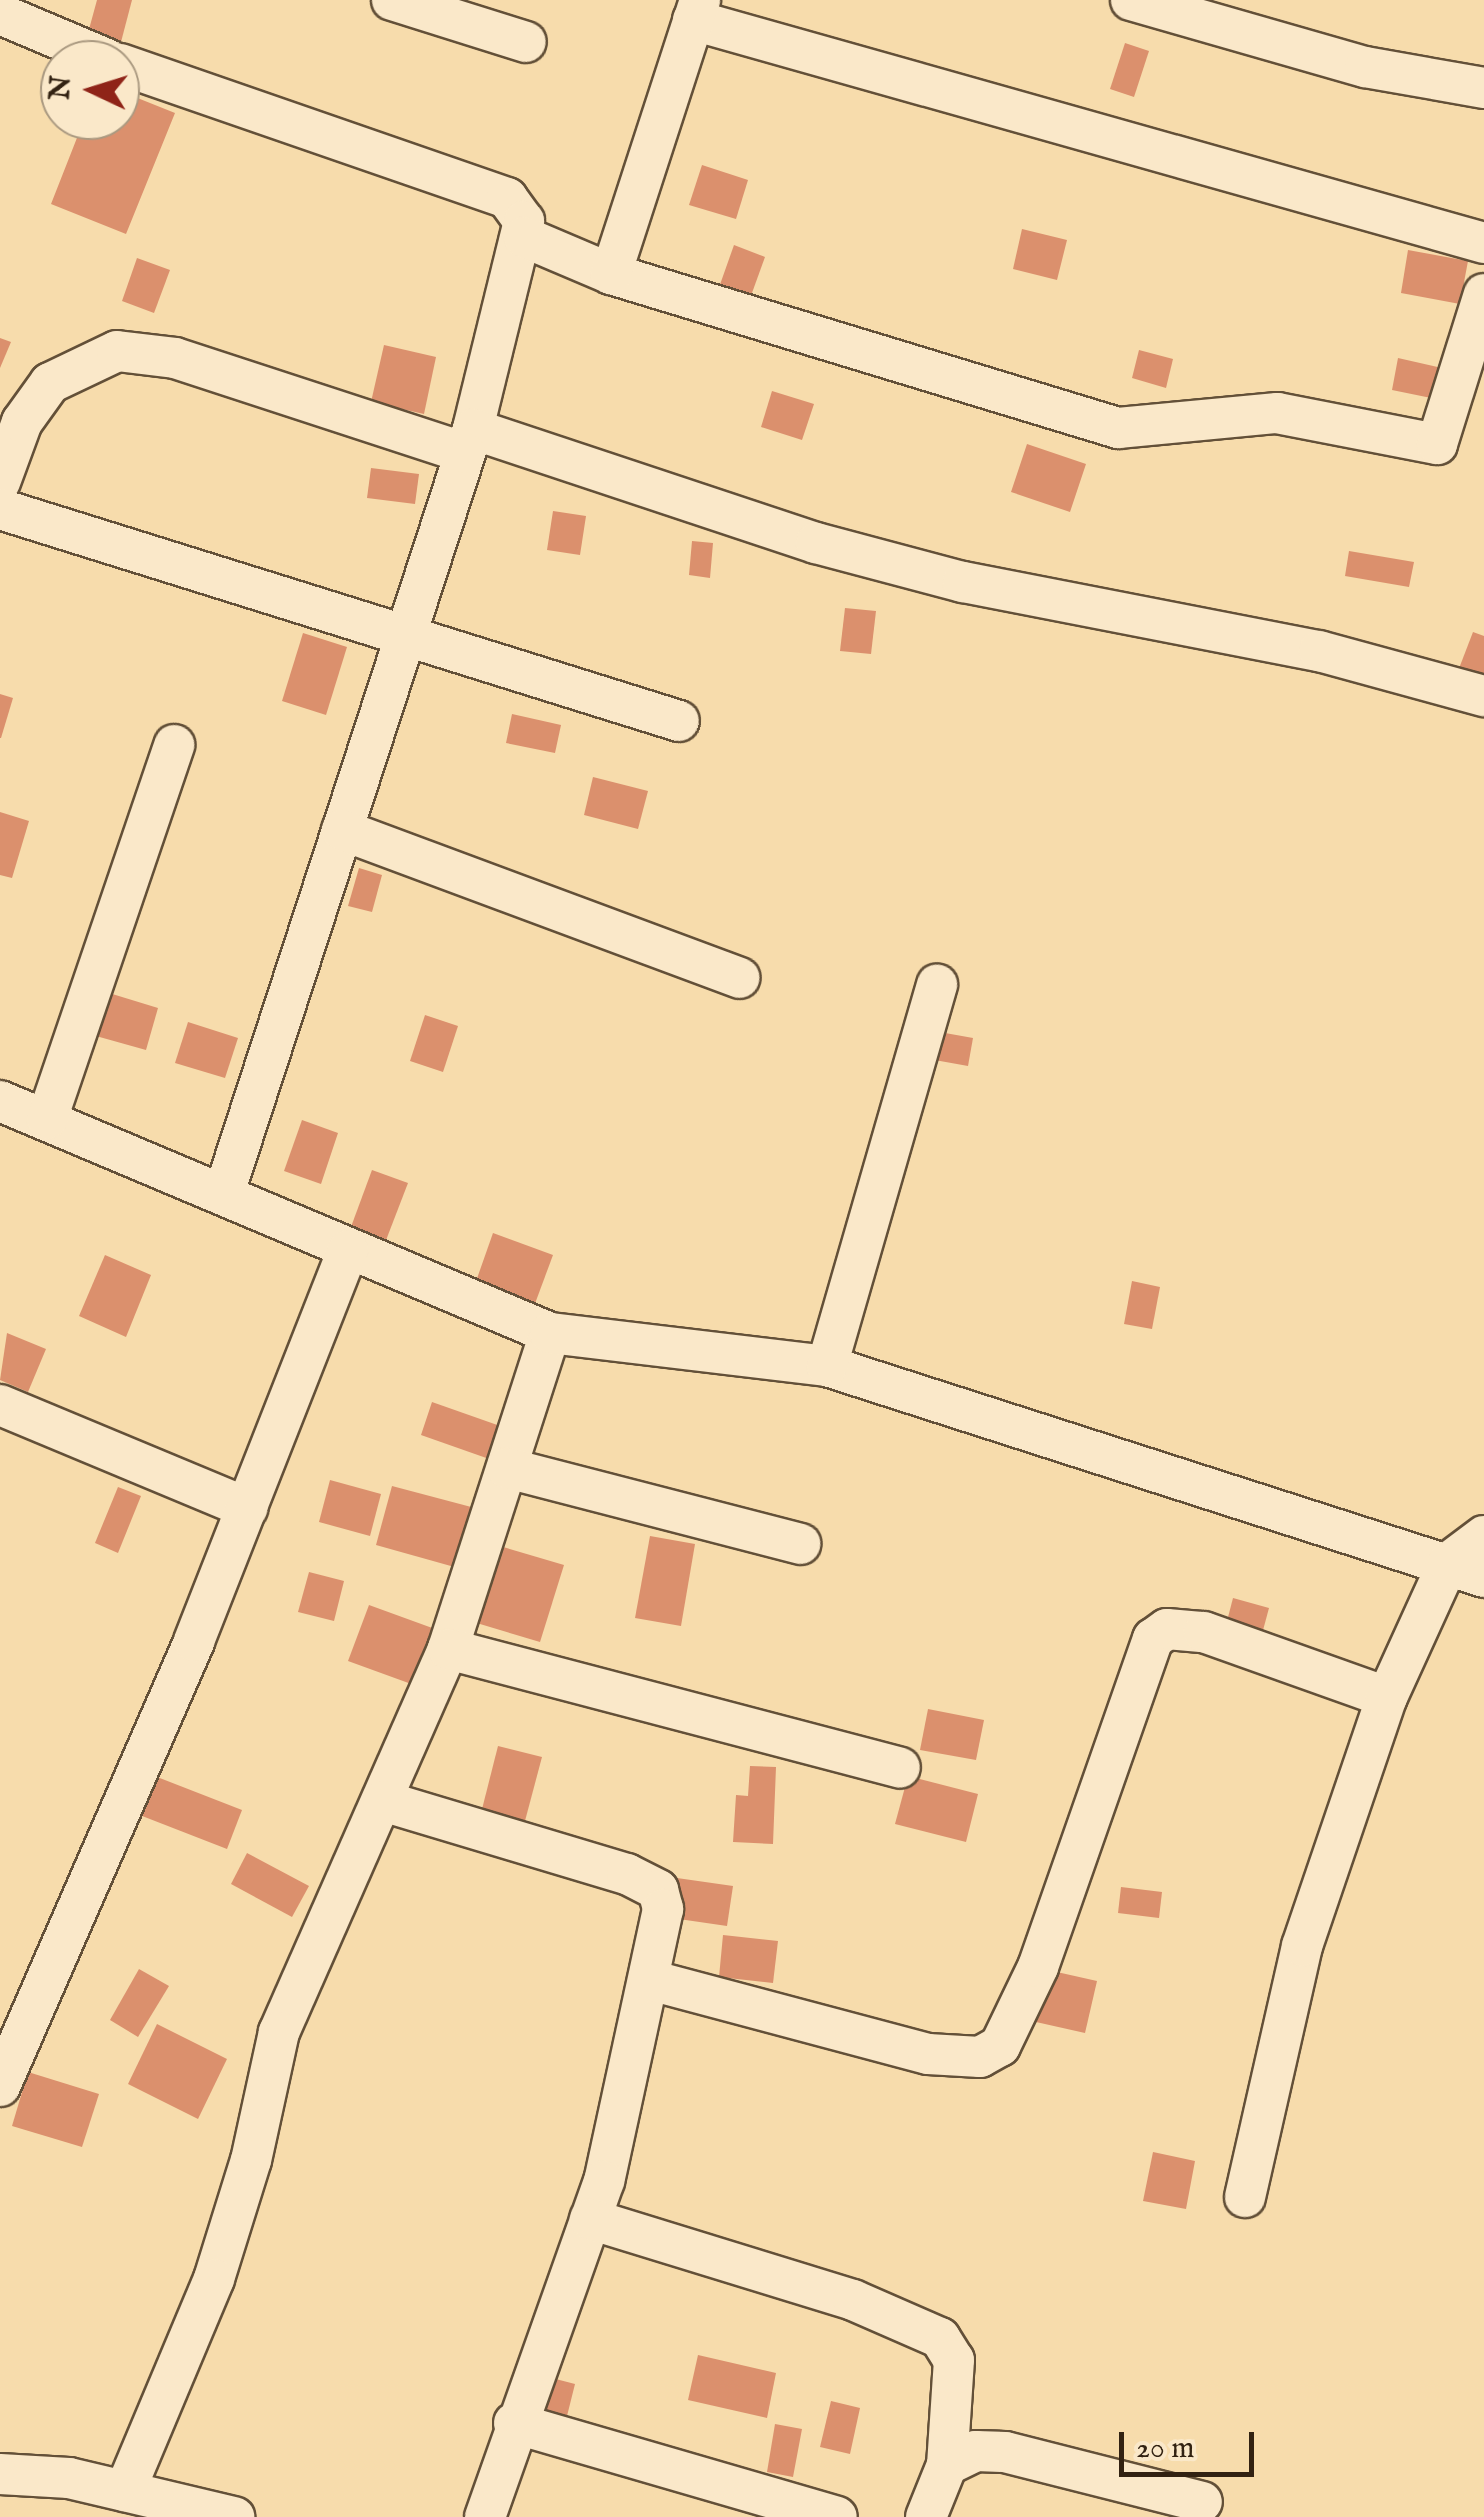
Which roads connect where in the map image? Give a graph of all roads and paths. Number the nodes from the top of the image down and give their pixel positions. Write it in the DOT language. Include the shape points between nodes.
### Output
graph roads {
  1 [pos="392,0"];
  2 [pos="1131,0"];
  3 [pos="696,10"];
  4 [pos="0,14"];
  5 [pos="62,40"];
  6 [pos="526,42"];
  7 [pos="140,71"];
  8 [pos="1484,88"];
  9 [pos="524,237"];
  10 [pos="1484,243"];
  11 [pos="611,274"];
  12 [pos="1484,294"];
  13 [pos="469,441"];
  14 [pos="0,482"];
  15 [pos="0,509"];
  16 [pos="405,638"];
  17 [pos="1484,696"];
  18 [pos="679,721"];
  19 [pos="174,744"];
  20 [pos="342,830"];
  21 [pos="740,978"];
  22 [pos="937,985"];
  23 [pos="0,1101"];
  24 [pos="47,1119"];
  25 [pos="225,1190"];
  26 [pos="348,1250"];
  27 [pos="550,1333"];
  28 [pos="827,1366"];
  29 [pos="0,1406"];
  30 [pos="507,1468"];
  31 [pos="248,1508"];
  32 [pos="1484,1536"];
  33 [pos="800,1544"];
  34 [pos="1466,1570"];
  35 [pos="448,1649"];
  36 [pos="1387,1697"];
  37 [pos="900,1768"];
  38 [pos="383,1801"];
  39 [pos="650,1980"];
  40 [pos="0,2086"];
  41 [pos="1244,2197"];
  42 [pos="590,2219"];
  43 [pos="514,2423"];
  44 [pos="947,2465"];
  45 [pos="0,2474"];
  46 [pos="125,2491"];
  47 [pos="1202,2502"];
  48 [pos="234,2517"];
  49 [pos="485,2517"];
  50 [pos="836,2517"];
  51 [pos="926,2517"];
  1 -- 6 [label="street"];
  2 -- 8 [label="street" via="1364,67"];
  3 -- 10 [label="street"];
  3 -- 11 [label="street"];
  4 -- 5 [label="street"];
  7 -- 9 [label="street" via="507,198 520,208"];
  9 -- 11 [label="street"];
  9 -- 13 [label="street"];
  11 -- 12 [label="street" via="1079,422 1118,428 1277,412 1437,444"];
  13 -- 14 [label="street" via="175,358 117,351 50,383 22,422"];
  13 -- 16 [label="street"];
  13 -- 17 [label="street" via="963,582 1319,651"];
  15 -- 16 [label="street"];
  16 -- 18 [label="street"];
  16 -- 20 [label="street"];
  19 -- 24 [label="street"];
  20 -- 21 [label="street"];
  20 -- 25 [label="street"];
  22 -- 28 [label="street"];
  23 -- 24 [label="street"];
  24 -- 25 [label="street"];
  25 -- 26 [label="street"];
  26 -- 27 [label="street"];
  26 -- 31 [label="street"];
  27 -- 28 [label="street"];
  27 -- 30 [label="street"];
  28 -- 34 [label="street"];
  29 -- 31 [label="street"];
  30 -- 33 [label="street"];
  30 -- 35 [label="street"];
  31 -- 40 [label="street"];
  32 -- 34 [label="street"];
  34 -- 36 [label="street"];
  35 -- 37 [label="street"];
  35 -- 38 [label="street"];
  36 -- 39 [label="street" via="1204,1632 1167,1629 1153,1640 1038,1967 1000,2046 980,2056 928,2054"];
  36 -- 41 [label="street" via="1302,1946"];
  38 -- 39 [label="street" via="627,1874 658,1890 662,1908"];
  38 -- 46 [label="street" via="279,2032 214,2280"];
  39 -- 42 [label="street"];
  42 -- 43 [label="street"];
  42 -- 44 [label="street" via="853,2300 940,2338 954,2360"];
  43 -- 49 [label="street"];
  43 -- 50 [label="street"];
  44 -- 47 [label="street" via="976,2451 1005,2452"];
  44 -- 51 [label="street"];
  45 -- 46 [label="street" via="69,2478"];
  46 -- 48 [label="street"];
}
